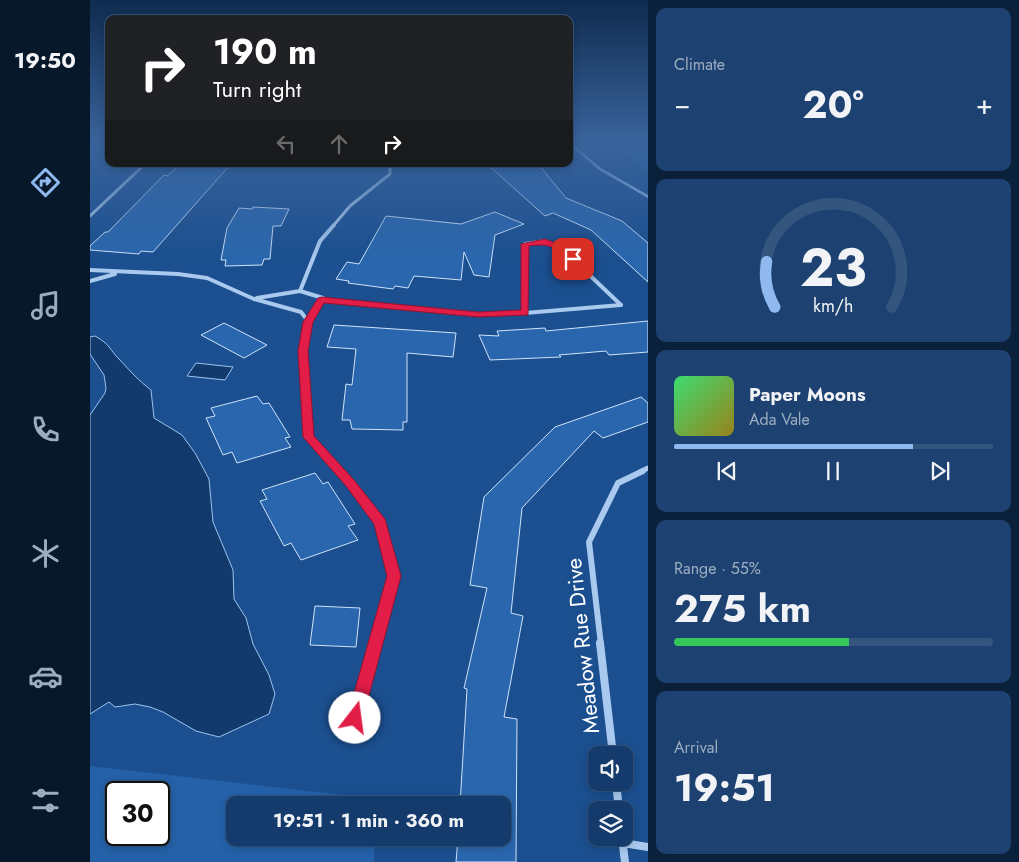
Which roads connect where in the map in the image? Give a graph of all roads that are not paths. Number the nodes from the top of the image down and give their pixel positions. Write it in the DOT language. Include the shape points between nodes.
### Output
graph roads {
  1 [pos="129,179"];
  2 [pos="383,179"];
  3 [pos="90,216"];
  4 [pos="90,270"];
  5 [pos="120,273"];
  6 [pos="90,281"];
  7 [pos="300,291"];
  8 [pos="254,299"];
  9 [pos="322,300"];
  10 [pos="525,313"];
  11 [pos="308,322"];
  12 [pos="648,468"];
  13 [pos="355,718"];
  14 [pos="612,746"];
  15 [pos="633,842"];
  16 [pos="624,846"];
  17 [pos="648,846"];
  18 [pos="625,862"];
  1 -- 3 [label="street"];
  2 -- 7 [label="street" via="350,206 320,241"];
  4 -- 5 [label="street"];
  5 -- 6 [label="street"];
  5 -- 8 [label="street" via="207,278"];
  7 -- 8 [label="street"];
  7 -- 9 [label="street"];
  8 -- 11 [label="street" via="301,312"];
  9 -- 10 [label="street" via="478,314"];
  9 -- 11 [label="street"];
  10 -- 10 [label="street" via="592,307 620,305 561,248 545,241 525,244"];
  11 -- 13 [label="street" via="303,351 309,437 380,523 394,576"];
  12 -- 14 [label="street, Meadow Rue Drive" via="618,483 589,542"];
  15 -- 17 [label="street"];
  16 -- 18 [label="street"];
}
